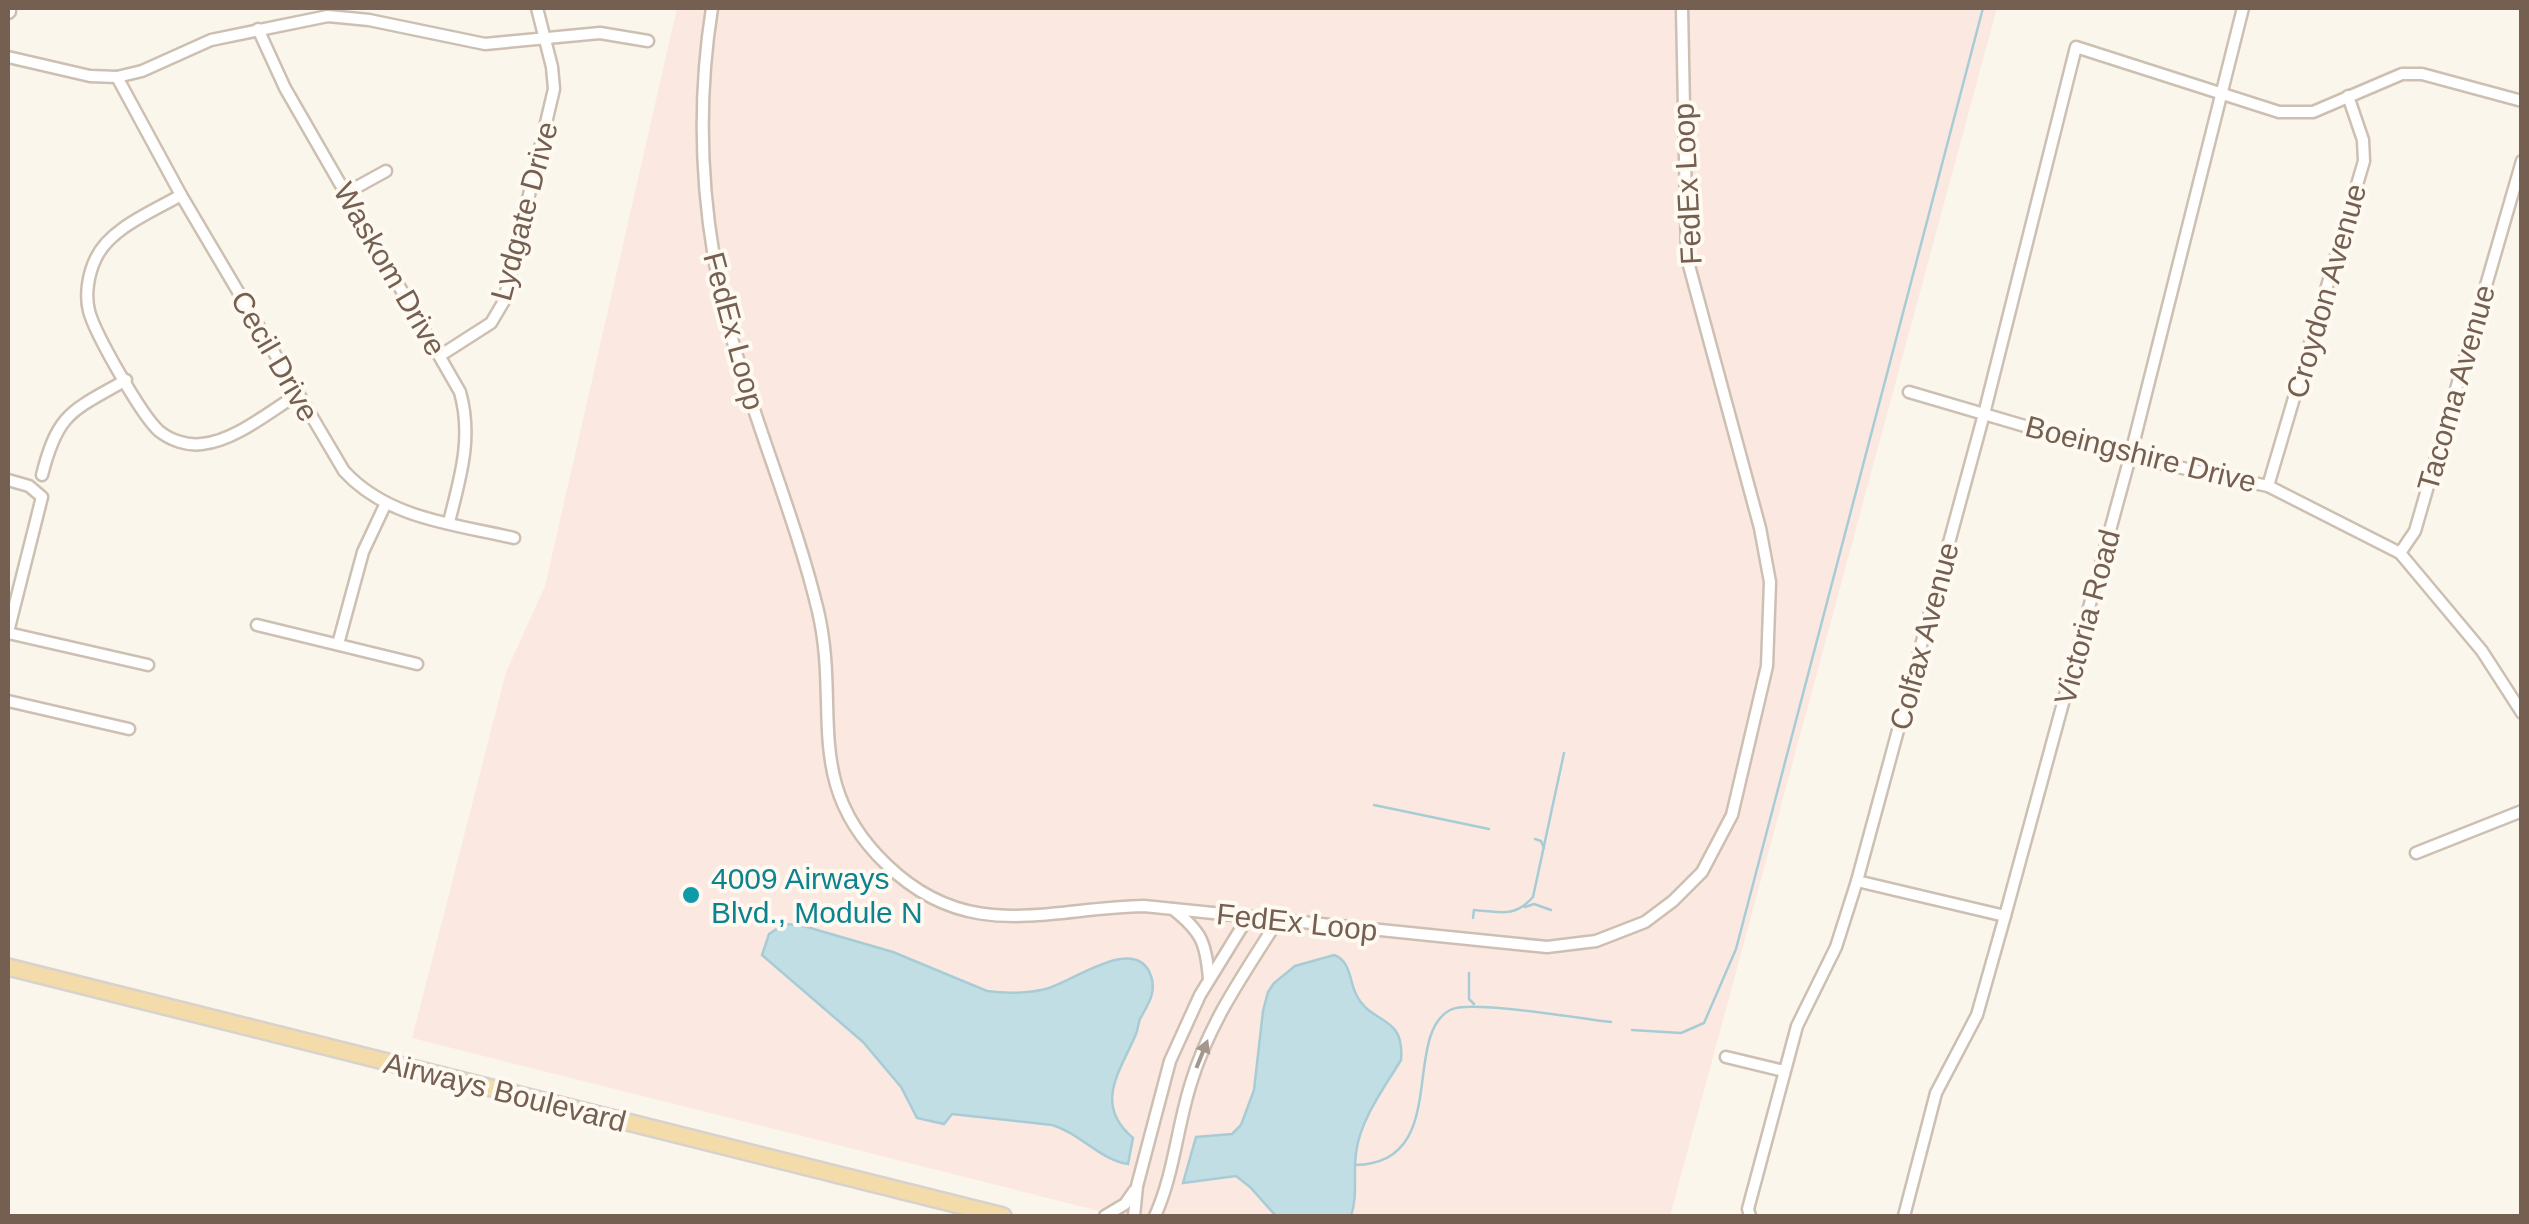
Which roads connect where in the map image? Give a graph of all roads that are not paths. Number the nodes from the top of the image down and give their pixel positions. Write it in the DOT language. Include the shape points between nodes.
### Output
graph roads {
  1 [pos="537,8"];
  2 [pos="712,8"];
  3 [pos="1682,8"];
  4 [pos="2243,8"];
  5 [pos="258,29"];
  6 [pos="543,40"];
  7 [pos="648,41"];
  8 [pos="8,57"];
  9 [pos="117,77"];
  10 [pos="2220,93"];
  11 [pos="2348,96"];
  12 [pos="2522,101"];
  13 [pos="2522,161"];
  14 [pos="386,171"];
  15 [pos="346,193"];
  16 [pos="181,195"];
  17 [pos="440,355"];
  18 [pos="126,380"];
  19 [pos="1908,392"];
  20 [pos="298,395"];
  21 [pos="1984,414"];
  22 [pos="2130,458"];
  23 [pos="42,474"];
  24 [pos="8,480"];
  25 [pos="2268,486"];
  26 [pos="386,505"];
  27 [pos="449,522"];
  28 [pos="514,538"];
  29 [pos="2400,554"];
  30 [pos="257,624"];
  31 [pos="8,633"];
  32 [pos="338,644"];
  33 [pos="417,664"];
  34 [pos="148,666"];
  35 [pos="8,701"];
  36 [pos="2522,714"];
  37 [pos="128,729"];
  38 [pos="2522,811"];
  39 [pos="2416,852"];
  40 [pos="1857,881"];
  41 [pos="1172,908"];
  42 [pos="2006,916"];
  43 [pos="1248,917"];
  44 [pos="1278,920"];
  45 [pos="8,967"];
  46 [pos="1209,979"];
  47 [pos="1726,1057"];
  48 [pos="1784,1072"];
  49 [pos="1162,1086"];
  50 [pos="1188,1093"];
  51 [pos="1137,1186"];
  52 [pos="1161,1202"];
  53 [pos="1004,1216"];
  54 [pos="1105,1216"];
  55 [pos="1134,1216"];
  56 [pos="1155,1216"];
  57 [pos="1163,1216"];
  58 [pos="1750,1216"];
  59 [pos="1904,1216"];
  1 -- 6 [label="street, Lydgate Drive"];
  2 -- 41 [label="street, FedEx Loop" via="703,92 712,252 740,365 818,612 827,752 840,801 887,866 948,905 1008,918 1114,906"];
  3 -- 44 [label="street, FedEx Loop" via="1687,258 1770,582 1765,680 1723,837 1702,872 1659,913 1579,945"];
  4 -- 10 [label="street, Victoria Road"];
  5 -- 6 [label="street" via="342,16 470,42"];
  5 -- 9 [label="street"];
  5 -- 15 [label="street, Waskom Drive"];
  6 -- 7 [label="street" via="600,33"];
  6 -- 17 [label="street, Lydgate Drive" via="553,100 504,301 490,323"];
  8 -- 9 [label="street"];
  9 -- 16 [label="street, Cecil Drive"];
  10 -- 11 [label="street" via="2279,112 2313,112"];
  10 -- 21 [label="street, Colfax Avenue" via="2076,47"];
  10 -- 22 [label="street, Victoria Road"];
  11 -- 12 [label="street" via="2402,74 2422,74"];
  11 -- 25 [label="street, Croydon Avenue" via="2364,162"];
  13 -- 29 [label="street, Tacoma Avenue" via="2415,531"];
  14 -- 15 [label="street"];
  15 -- 17 [label="street, Waskom Drive"];
  16 -- 18 [label="street" via="114,235 91,272 89,311"];
  16 -- 20 [label="street, Cecil Drive"];
  17 -- 27 [label="street, Waskom Drive" via="460,392 466,421 466,452"];
  18 -- 20 [label="street" via="162,433 192,444 222,440"];
  18 -- 23 [label="street" via="60,423"];
  19 -- 21 [label="street, Boeingshire Drive"];
  20 -- 26 [label="street, Cecil Drive" via="344,471"];
  21 -- 22 [label="street, Boeingshire Drive"];
  21 -- 40 [label="street, Colfax Avenue"];
  22 -- 25 [label="street, Boeingshire Drive"];
  22 -- 42 [label="street, Victoria Road"];
  24 -- 31 [label="street" via="42,497"];
  25 -- 29 [label="street, Boeingshire Drive"];
  26 -- 27 [label="street, Cecil Drive"];
  26 -- 32 [label="street" via="364,552"];
  27 -- 28 [label="street, Cecil Drive"];
  29 -- 36 [label="street, Boeingshire Drive" via="2482,651"];
  30 -- 32 [label="street"];
  31 -- 34 [label="street"];
  32 -- 33 [label="street"];
  35 -- 37 [label="street"];
  38 -- 39 [label="street"];
  40 -- 42 [label="street"];
  40 -- 48 [label="street, Colfax Avenue"];
  41 -- 43 [label="street, FedEx Loop"];
  41 -- 46 [label="street" via="1202,938"];
  42 -- 59 [label="street, Victoria Road" via="1977,1015 1936,1093"];
  43 -- 44 [label="street, FedEx Loop"];
  43 -- 46 [label="street"];
  50 -- 44 [label="street, one-way" via="1214,1025"];
  45 -- 53 [label="main road, Airways Boulevard"];
  46 -- 49 [label="street"];
  47 -- 48 [label="street"];
  48 -- 58 [label="street, Colfax Avenue"];
  49 -- 50 [label="street"];
  49 -- 51 [label="street"];
  50 -- 52 [label="street"];
  51 -- 54 [label="street"];
  51 -- 55 [label="street"];
  52 -- 56 [label="street"];
  52 -- 57 [label="street"];
}
